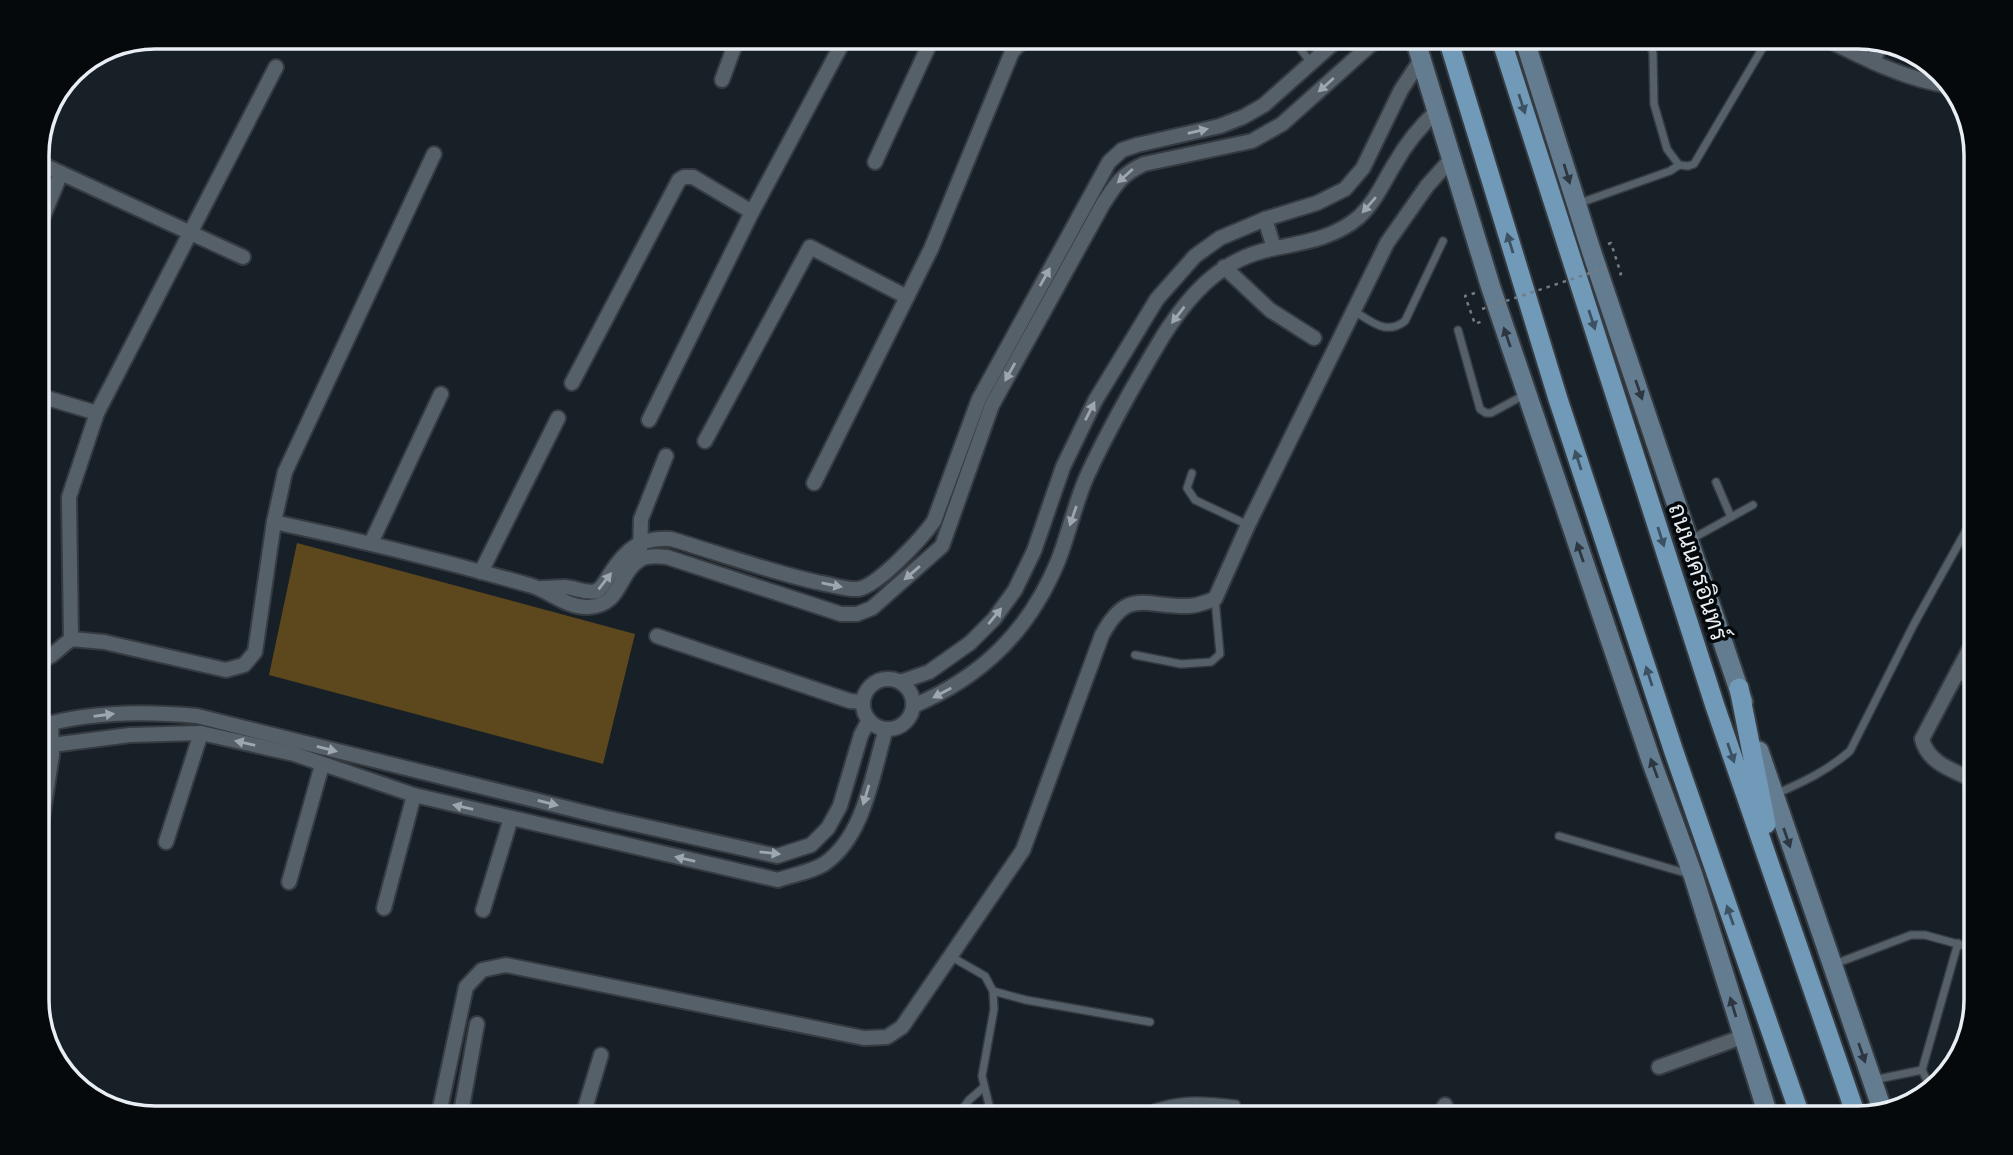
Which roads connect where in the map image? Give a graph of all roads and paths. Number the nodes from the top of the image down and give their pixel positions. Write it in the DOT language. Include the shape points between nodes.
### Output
graph roads {
  1 [pos="733,49"];
  2 [pos="839,49"];
  3 [pos="927,49"];
  4 [pos="1015,49"];
  5 [pos="1301,49"];
  6 [pos="1327,49"];
  7 [pos="1366,49"];
  8 [pos="1417,49"];
  9 [pos="1451,49"];
  10 [pos="1506,49"];
  11 [pos="1527,49"];
  12 [pos="1652,49"];
  13 [pos="1762,49"];
  14 [pos="1846,49"];
  15 [pos="1878,51"];
  16 [pos="1420,61"];
  17 [pos="1873,62"];
  18 [pos="1311,63"];
  19 [pos="276,67"];
  20 [pos="722,80"];
  21 [pos="1936,84"];
  22 [pos="1281,89"];
  23 [pos="1298,109"];
  24 [pos="1437,111"];
  25 [pos="1373,148"];
  26 [pos="434,154"];
  27 [pos="1452,158"];
  28 [pos="875,162"];
  29 [pos="1679,165"];
  30 [pos="1394,166"];
  31 [pos="49,168"];
  32 [pos="61,173"];
  33 [pos="1096,200"];
  34 [pos="49,202"];
  35 [pos="1576,204"];
  36 [pos="752,212"];
  37 [pos="1265,219"];
  38 [pos="190,233"];
  39 [pos="1443,241"];
  40 [pos="1274,248"];
  41 [pos="243,257"];
  42 [pos="1224,267"];
  43 [pos="1608,267"];
  44 [pos="1465,296"];
  45 [pos="907,297"];
  46 [pos="1482,309"];
  47 [pos="1354,310"];
  48 [pos="1486,320"];
  49 [pos="1140,323"];
  50 [pos="1458,331"];
  51 [pos="1163,337"];
  52 [pos="1314,338"];
  53 [pos="572,383"];
  54 [pos="441,394"];
  55 [pos="1527,394"];
  56 [pos="49,399"];
  57 [pos="97,413"];
  58 [pos="558,418"];
  59 [pos="649,420"];
  60 [pos="705,441"];
  61 [pos="966,452"];
  62 [pos="666,456"];
  63 [pos="1192,473"];
  64 [pos="1716,482"];
  65 [pos="814,483"];
  66 [pos="1753,505"];
  67 [pos="1731,517"];
  68 [pos="274,522"];
  69 [pos="1248,526"];
  70 [pos="1964,534"];
  71 [pos="1690,540"];
  72 [pos="640,541"];
  73 [pos="370,542"];
  74 [pos="640,559"];
  75 [pos="481,572"];
  76 [pos="798,578"];
  77 [pos="542,589"];
  78 [pos="1015,590"];
  79 [pos="790,597"];
  80 [pos="1215,599"];
  81 [pos="1037,604"];
  82 [pos="657,636"];
  83 [pos="71,639"];
  84 [pos="1135,655"];
  85 [pos="49,657"];
  86 [pos="1964,660"];
  87 [pos="1958,671"];
  88 [pos="1964,674"];
  89 [pos="900,682"];
  90 [pos="1739,688"];
  91 [pos="863,702"];
  92 [pos="913,706"];
  93 [pos="869,720"];
  94 [pos="49,724"];
  95 [pos="886,729"];
  96 [pos="201,733"];
  97 [pos="49,738"];
  98 [pos="52,745"];
  99 [pos="49,746"];
  100 [pos="322,765"];
  101 [pos="49,774"];
  102 [pos="1964,775"];
  103 [pos="414,795"];
  104 [pos="1773,796"];
  105 [pos="603,817"];
  106 [pos="511,818"];
  107 [pos="1559,836"];
  108 [pos="598,839"];
  109 [pos="166,842"];
  110 [pos="1693,875"];
  111 [pos="289,882"];
  112 [pos="1781,900"];
  113 [pos="384,908"];
  114 [pos="483,910"];
  115 [pos="1958,943"];
  116 [pos="1964,945"];
  117 [pos="950,956"];
  118 [pos="1832,965"];
  119 [pos="993,991"];
  120 [pos="1150,1022"];
  121 [pos="477,1024"];
  122 [pos="1742,1037"];
  123 [pos="601,1055"];
  124 [pos="1659,1067"];
  125 [pos="1922,1070"];
  126 [pos="1872,1080"];
  127 [pos="1927,1080"];
  128 [pos="984,1087"];
  129 [pos="1880,1103"];
  130 [pos="1236,1104"];
  131 [pos="441,1106"];
  132 [pos="462,1106"];
  133 [pos="586,1106"];
  134 [pos="965,1106"];
  135 [pos="989,1106"];
  136 [pos="1162,1106"];
  137 [pos="1765,1106"];
  138 [pos="1797,1106"];
  139 [pos="1853,1106"];
  1 -- 20 [label="street"];
  2 -- 36 [label="street"];
  3 -- 28 [label="street"];
  4 -- 45 [label="street"];
  5 -- 18 [label="lane"];
  6 -- 18 [label="street"];
  7 -- 23 [label="street, one-way"];
  8 -- 16 [label="main road"];
  138 -- 9 [label="main road, one-way" via="1571,438"];
  10 -- 112 [label="main road, ถนนนครอินทร์, one-way"];
  11 -- 35 [label="main road, ถนนนครอินทร์, one-way"];
  12 -- 29 [label="lane" via="1654,104 1667,149"];
  13 -- 29 [label="lane" via="1694,164"];
  14 -- 17 [label="street"];
  15 -- 17 [label="street"];
  16 -- 24 [label="main road"];
  16 -- 25 [label="street"];
  17 -- 21 [label="street"];
  18 -- 22 [label="street"];
  19 -- 38 [label="street"];
  22 -- 23 [label="street"];
  33 -- 22 [label="street, one-way" via="1109,162 1122,150 1220,126 1264,105"];
  23 -- 33 [label="street, one-way" via="1252,141 1144,163 1127,171"];
  24 -- 27 [label="main road"];
  24 -- 30 [label="street" via="1422,124"];
  25 -- 30 [label="street"];
  25 -- 37 [label="street" via="1346,189"];
  26 -- 68 [label="street" via="285,472"];
  27 -- 47 [label="street" via="1387,243"];
  55 -- 27 [label="main road, one-way"];
  29 -- 35 [label="lane"];
  30 -- 40 [label="street, one-way" via="1376,199 1341,229 1304,244"];
  31 -- 32 [label="street"];
  32 -- 34 [label="street"];
  32 -- 38 [label="street"];
  33 -- 61 [label="street"];
  35 -- 71 [label="main road, ถนนนครอินทร์, one-way"];
  36 -- 53 [label="street" via="693,177 679,180"];
  36 -- 59 [label="street"];
  37 -- 40 [label="street"];
  37 -- 49 [label="street" via="1220,238 1195,256"];
  38 -- 41 [label="street"];
  38 -- 57 [label="street"];
  39 -- 47 [label="lane" via="1405,321 1384,329"];
  40 -- 42 [label="street"];
  42 -- 51 [label="street, one-way" via="1177,315"];
  42 -- 52 [label="street" via="1270,310"];
  43 -- 46 [label="path, bridge"];
  44 -- 48 [label="path" via="1475,324"];
  45 -- 60 [label="street" via="810,247"];
  45 -- 65 [label="street"];
  47 -- 69 [label="street"];
  49 -- 51 [label="street"];
  78 -- 49 [label="street, one-way" via="1034,551 1063,467"];
  50 -- 55 [label="lane" via="1480,409 1491,413"];
  51 -- 81 [label="street, one-way" via="1087,477 1058,561"];
  54 -- 73 [label="street"];
  110 -- 55 [label="main road, one-way"];
  56 -- 57 [label="street"];
  57 -- 83 [label="street" via="69,497"];
  58 -- 75 [label="street"];
  76 -- 61 [label="street, one-way" via="859,589 876,581 934,522"];
  61 -- 79 [label="street, one-way" via="942,546 872,608 841,614"];
  62 -- 72 [label="street" via="641,519"];
  63 -- 69 [label="lane" via="1187,488 1195,500"];
  64 -- 67 [label="lane"];
  66 -- 67 [label="lane"];
  67 -- 71 [label="lane"];
  68 -- 73 [label="street"];
  68 -- 83 [label="street" via="255,652 244,665 226,670 104,642"];
  69 -- 80 [label="street"];
  70 -- 104 [label="lane" via="1850,751 1816,776"];
  71 -- 90 [label="main road, ถนนนครอินทร์"];
  72 -- 74 [label="street"];
  72 -- 76 [label="street" via="671,539"];
  77 -- 72 [label="street, one-way" via="596,591"];
  73 -- 75 [label="street"];
  74 -- 77 [label="street" via="612,599 601,605 585,607 562,601"];
  74 -- 79 [label="street" via="667,557"];
  75 -- 77 [label="street"];
  76 -- 79 [label="street"];
  78 -- 81 [label="street"];
  89 -- 78 [label="street, one-way" via="929,672 970,643"];
  80 -- 84 [label="lane" via="1220,654 1211,662 1181,664"];
  80 -- 117 [label="street" via="1188,606 1138,601 1124,606 1111,619 1023,850"];
  81 -- 92 [label="street, one-way" via="987,663 944,693"];
  82 -- 91 [label="street"];
  83 -- 85 [label="street"];
  86 -- 87 [label="street"];
  87 -- 88 [label="street"];
  87 -- 102 [label="street" via="1922,739 1937,762"];
  89 -- 91 [label="street" via="881,680 866,692"];
  89 -- 92 [label="street"];
  90 -- 104 [label="main road, ถนนนครอินทร์"];
  90 -- 112 [label="main road"];
  91 -- 93 [label="street"];
  92 -- 95 [label="street" via="904,723"];
  93 -- 95 [label="street"];
  105 -- 93 [label="street, one-way" via="777,856 811,845 840,806"];
  94 -- 105 [label="street, one-way" via="129,712 197,716"];
  95 -- 108 [label="street, one-way" via="861,814 847,842 823,864 778,880"];
  96 -- 98 [label="street" via="130,734"];
  100 -- 96 [label="street, one-way"];
  96 -- 109 [label="street"];
  97 -- 98 [label="street"];
  98 -- 99 [label="street"];
  98 -- 101 [label="street"];
  100 -- 103 [label="street"];
  100 -- 111 [label="street"];
  106 -- 103 [label="street, one-way"];
  103 -- 113 [label="street"];
  104 -- 118 [label="main road, ถนนนครอินทร์, one-way"];
  105 -- 108 [label="street"];
  106 -- 108 [label="street"];
  106 -- 114 [label="street"];
  107 -- 110 [label="lane"];
  122 -- 110 [label="main road, one-way"];
  112 -- 139 [label="main road, ถนนนครอินทร์"];
  115 -- 116 [label="lane"];
  115 -- 118 [label="lane" via="1911,935"];
  115 -- 125 [label="lane"];
  117 -- 119 [label="lane" via="985,976"];
  117 -- 131 [label="street" via="902,1027 887,1037 864,1038 506,965 482,970 466,987"];
  118 -- 126 [label="main road, ถนนนครอินทร์, one-way"];
  119 -- 120 [label="lane"];
  119 -- 128 [label="lane"];
  121 -- 132 [label="street"];
  122 -- 124 [label="street"];
  122 -- 137 [label="main road"];
  123 -- 133 [label="street"];
  125 -- 126 [label="lane"];
  125 -- 127 [label="lane"];
  126 -- 129 [label="main road, ถนนนครอินทร์"];
  128 -- 134 [label="lane"];
  128 -- 135 [label="lane"];
  130 -- 136 [label="lane" via="1190,1099"];
}
